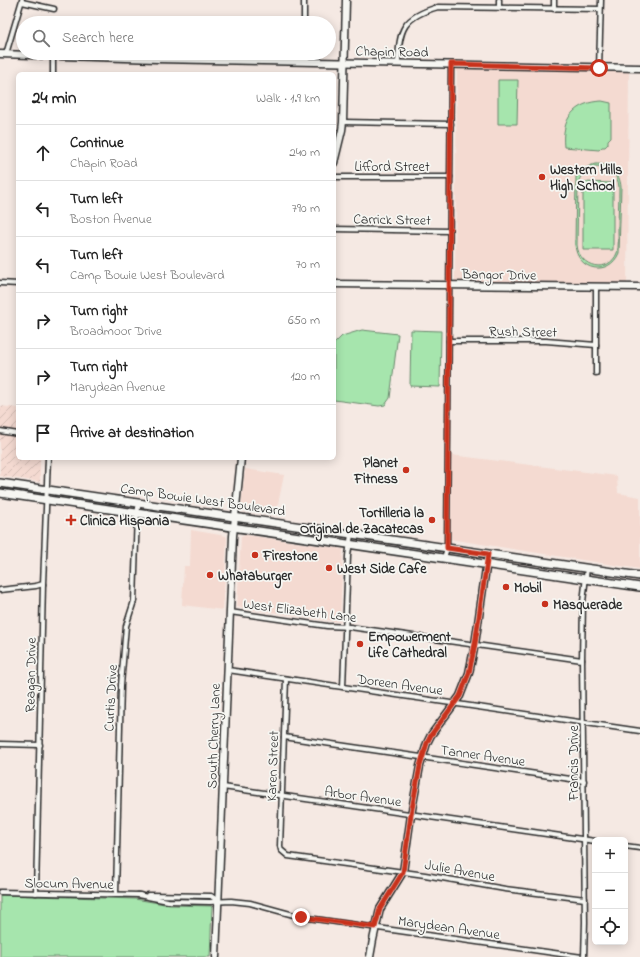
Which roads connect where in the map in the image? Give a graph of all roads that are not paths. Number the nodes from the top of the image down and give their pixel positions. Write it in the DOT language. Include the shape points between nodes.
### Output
graph roads {
  1 [pos="304,0"];
  2 [pos="346,0"];
  3 [pos="499,0"];
  4 [pos="554,0"];
  5 [pos="601,0"];
  6 [pos="22,1"];
  7 [pos="499,7"];
  8 [pos="54,9"];
  9 [pos="554,9"];
  10 [pos="600,9"];
  11 [pos="17,16"];
  12 [pos="304,16"];
  13 [pos="16,18"];
  14 [pos="3,54"];
  15 [pos="16,55"];
  16 [pos="54,60"];
  17 [pos="221,60"];
  18 [pos="304,62"];
  19 [pos="345,62"];
  20 [pos="398,63"];
  21 [pos="451,64"];
  22 [pos="599,68"];
  23 [pos="640,68"];
  24 [pos="53,72"];
  25 [pos="343,122"];
  26 [pos="450,124"];
  27 [pos="336,154"];
  28 [pos="336,177"];
  29 [pos="450,177"];
  30 [pos="336,229"];
  31 [pos="449,231"];
  32 [pos="0,283"];
  33 [pos="16,284"];
  34 [pos="336,284"];
  35 [pos="450,285"];
  36 [pos="596,287"];
  37 [pos="640,287"];
  38 [pos="449,341"];
  39 [pos="596,345"];
  40 [pos="596,373"];
  41 [pos="0,431"];
  42 [pos="16,434"];
  43 [pos="48,460"];
  44 [pos="241,460"];
  45 [pos="0,483"];
  46 [pos="47,490"];
  47 [pos="0,493"];
  48 [pos="47,499"];
  49 [pos="139,503"];
  50 [pos="137,513"];
  51 [pos="235,516"];
  52 [pos="233,527"];
  53 [pos="350,534"];
  54 [pos="349,544"];
  55 [pos="447,548"];
  56 [pos="488,554"];
  57 [pos="444,558"];
  58 [pos="487,565"];
  59 [pos="587,568"];
  60 [pos="640,576"];
  61 [pos="586,579"];
  62 [pos="43,584"];
  63 [pos="640,587"];
  64 [pos="0,590"];
  65 [pos="230,612"];
  66 [pos="345,627"];
  67 [pos="475,644"];
  68 [pos="582,660"];
  69 [pos="228,670"];
  70 [pos="286,679"];
  71 [pos="343,687"];
  72 [pos="455,703"];
  73 [pos="584,723"];
  74 [pos="640,731"];
  75 [pos="284,737"];
  76 [pos="0,744"];
  77 [pos="40,745"];
  78 [pos="422,758"];
  79 [pos="584,781"];
  80 [pos="223,787"];
  81 [pos="282,796"];
  82 [pos="411,814"];
  83 [pos="584,840"];
  84 [pos="592,841"];
  85 [pos="628,846"];
  86 [pos="640,848"];
  87 [pos="284,854"];
  88 [pos="403,872"];
  89 [pos="0,892"];
  90 [pos="36,893"];
  91 [pos="116,894"];
  92 [pos="585,899"];
  93 [pos="218,901"];
  94 [pos="375,927"];
  95 [pos="216,957"];
  96 [pos="370,957"];
  97 [pos="583,957"];
  1 -- 12 [label="street"];
  2 -- 19 [label="street"];
  3 -- 7 [label="street"];
  4 -- 9 [label="street"];
  5 -- 10 [label="street"];
  6 -- 8 [label="street"];
  6 -- 11 [label="street"];
  7 -- 9 [label="street"];
  7 -- 20 [label="street" via="438,7 416,16 401,32"];
  9 -- 10 [label="street"];
  10 -- 22 [label="street"];
  13 -- 14 [label="street"];
  14 -- 15 [label="street, Chapin Road"];
  16 -- 24 [label="street"];
  17 -- 18 [label="street, Chapin Road"];
  18 -- 19 [label="street, Chapin Road"];
  19 -- 20 [label="street, Chapin Road"];
  19 -- 25 [label="street"];
  20 -- 21 [label="street, Chapin Road"];
  21 -- 22 [label="street, Chapin Road"];
  21 -- 26 [label="street"];
  22 -- 23 [label="street, Chapin Road"];
  25 -- 26 [label="street"];
  25 -- 27 [label="street"];
  26 -- 29 [label="street"];
  28 -- 29 [label="street, Lifford Street"];
  29 -- 31 [label="street"];
  30 -- 31 [label="street, Carrick Street"];
  31 -- 35 [label="street"];
  32 -- 33 [label="street"];
  34 -- 35 [label="street, Bangor Drive"];
  35 -- 36 [label="street, Bangor Drive"];
  35 -- 38 [label="street"];
  36 -- 37 [label="street, Bangor Drive"];
  36 -- 39 [label="street"];
  38 -- 39 [label="street, Rush Street" via="546,341"];
  38 -- 55 [label="street"];
  39 -- 40 [label="street"];
  41 -- 42 [label="street"];
  43 -- 46 [label="street, Reagan Drive"];
  44 -- 51 [label="street, South Cherry Lane"];
  45 -- 46 [label="main road, Camp Bowie West Boulevard"];
  46 -- 48 [label="street, Reagan Drive"];
  46 -- 49 [label="main road, Camp Bowie West Boulevard"];
  47 -- 48 [label="main road, Camp Bowie West Boulevard"];
  48 -- 50 [label="main road, Camp Bowie West Boulevard"];
  48 -- 62 [label="street, Reagan Drive"];
  49 -- 50 [label="street, Curtis Drive"];
  49 -- 51 [label="main road, Camp Bowie West Boulevard"];
  50 -- 52 [label="main road, Camp Bowie West Boulevard"];
  50 -- 91 [label="street, Curtis Drive" via="134,601 126,626 122,685"];
  51 -- 52 [label="street, South Cherry Lane"];
  51 -- 53 [label="main road, Camp Bowie West Boulevard"];
  52 -- 54 [label="main road, Camp Bowie West Boulevard"];
  52 -- 65 [label="street, South Cherry Lane"];
  53 -- 54 [label="street"];
  53 -- 55 [label="main road, Camp Bowie West Boulevard"];
  54 -- 57 [label="main road, Camp Bowie West Boulevard"];
  54 -- 66 [label="street"];
  55 -- 56 [label="main road, Camp Bowie West Boulevard"];
  55 -- 57 [label="street"];
  56 -- 58 [label="street"];
  56 -- 59 [label="main road, Camp Bowie West Boulevard"];
  57 -- 58 [label="main road, Camp Bowie West Boulevard"];
  58 -- 61 [label="main road, Camp Bowie West Boulevard"];
  58 -- 67 [label="street"];
  59 -- 60 [label="main road, Camp Bowie West Boulevard"];
  59 -- 61 [label="street, Francis Drive"];
  61 -- 63 [label="main road, Camp Bowie West Boulevard"];
  61 -- 68 [label="street, Francis Drive"];
  62 -- 64 [label="street"];
  62 -- 77 [label="street, Reagan Drive"];
  65 -- 66 [label="street, West Elizabeth Lane"];
  65 -- 69 [label="street, South Cherry Lane"];
  66 -- 67 [label="street, West Elizabeth Lane"];
  66 -- 71 [label="street"];
  67 -- 68 [label="street, West Elizabeth Lane"];
  67 -- 72 [label="street" via="467,679"];
  68 -- 73 [label="street, Francis Drive"];
  69 -- 70 [label="street, Doreen Avenue"];
  69 -- 80 [label="street, South Cherry Lane"];
  70 -- 71 [label="street, Doreen Avenue"];
  70 -- 75 [label="street, Karen Street"];
  71 -- 72 [label="street, Doreen Avenue"];
  72 -- 73 [label="street, Doreen Avenue"];
  72 -- 78 [label="street" via="431,735"];
  73 -- 74 [label="street, Doreen Avenue"];
  73 -- 79 [label="street, Francis Drive"];
  75 -- 78 [label="street, Tanner Avenue"];
  75 -- 81 [label="street, Karen Street"];
  76 -- 77 [label="street"];
  77 -- 90 [label="street, Reagan Drive"];
  78 -- 79 [label="street, Tanner Avenue"];
  78 -- 82 [label="street"];
  79 -- 83 [label="street, Francis Drive"];
  80 -- 81 [label="street, Arbor Avenue"];
  80 -- 93 [label="street, South Cherry Lane"];
  81 -- 82 [label="street, Arbor Avenue"];
  81 -- 87 [label="street, Karen Street" via="280,846"];
  82 -- 83 [label="street, Arbor Avenue"];
  82 -- 88 [label="street"];
  83 -- 84 [label="street, Arbor Avenue"];
  83 -- 92 [label="street, Francis Drive"];
  85 -- 86 [label="street"];
  87 -- 88 [label="street, Julie Avenue"];
  88 -- 92 [label="street, Julie Avenue"];
  88 -- 94 [label="street" via="380,909"];
  89 -- 90 [label="street, Slocum Avenue"];
  90 -- 91 [label="street, Slocum Avenue"];
  91 -- 93 [label="street, Slocum Avenue" via="211,896"];
  92 -- 97 [label="street, Francis Drive"];
  93 -- 94 [label="street, Marydean Avenue" via="250,903 301,917"];
  93 -- 95 [label="street, South Cherry Lane"];
  94 -- 96 [label="street"];
  94 -- 97 [label="street, Marydean Avenue"];
}
